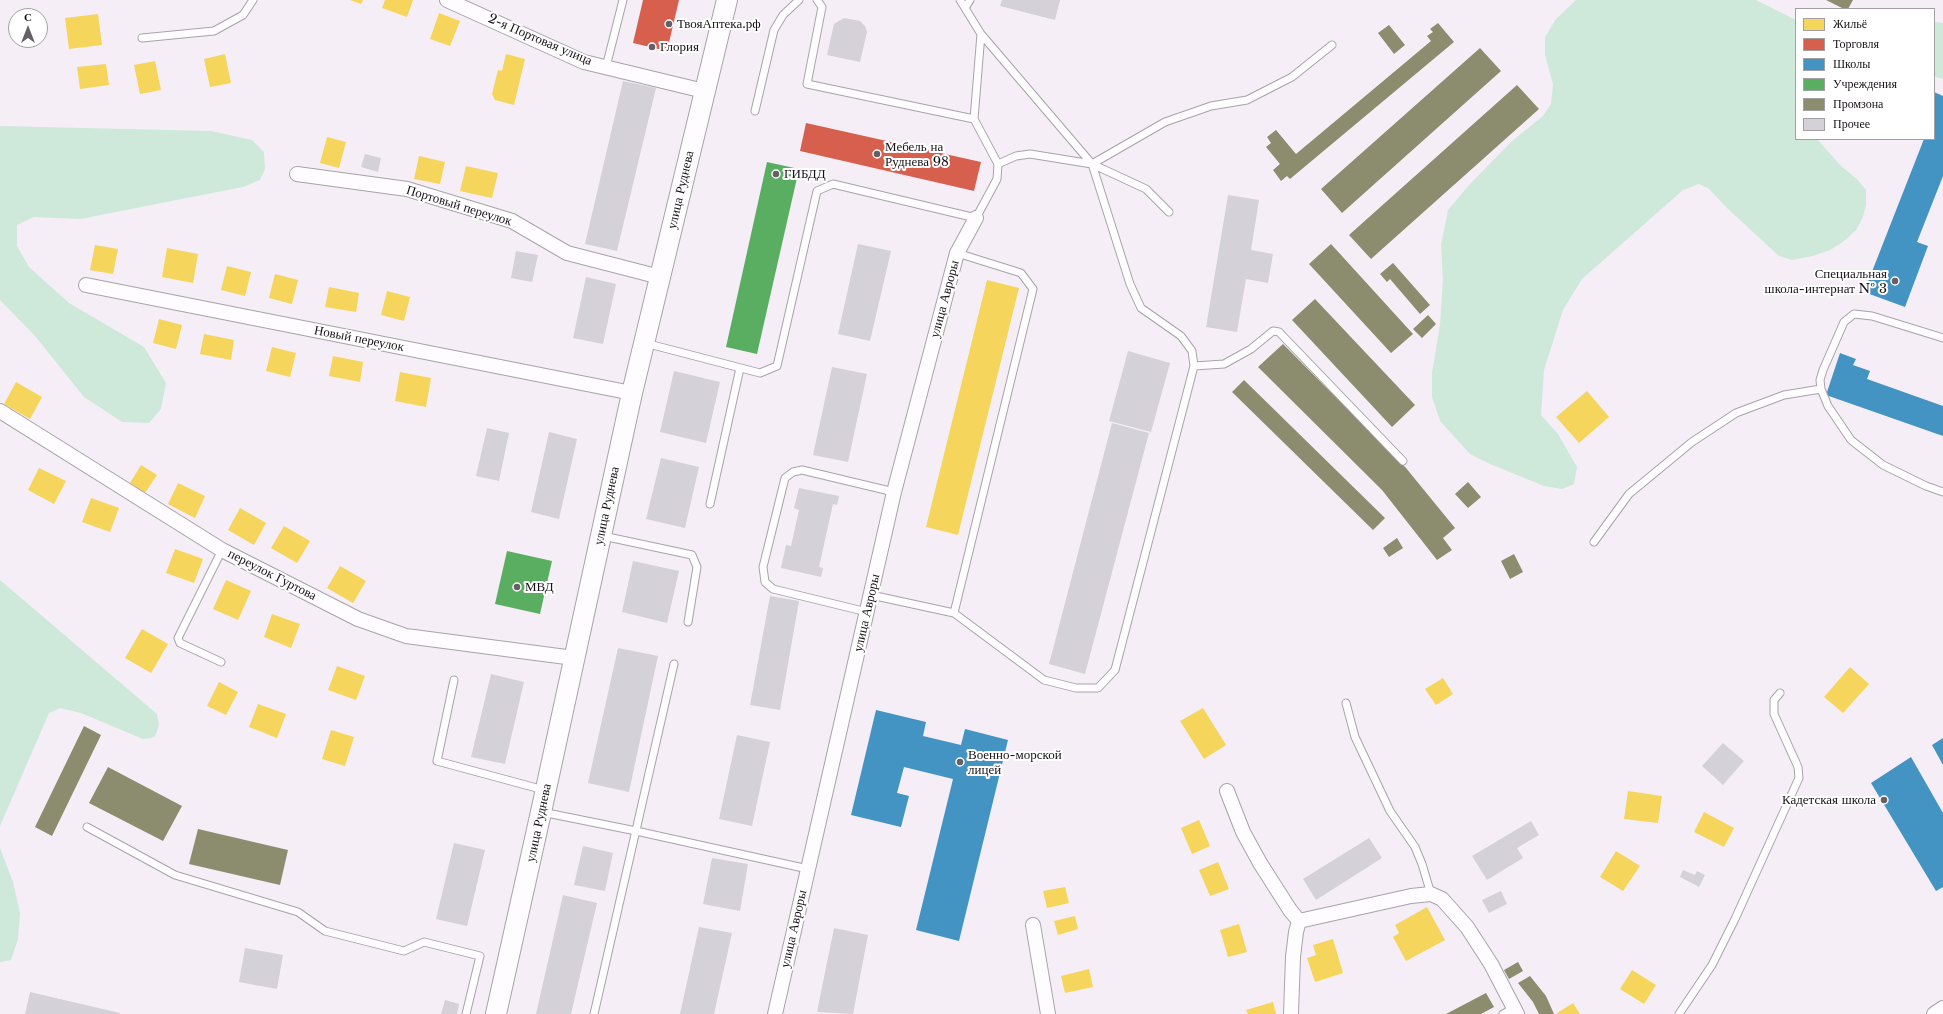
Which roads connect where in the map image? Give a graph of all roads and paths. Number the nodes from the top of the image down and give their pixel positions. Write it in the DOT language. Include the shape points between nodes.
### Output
graph roads {
  1 [pos="253,0"];
  2 [pos="447,0"];
  3 [pos="623,0"];
  4 [pos="727,0"];
  5 [pos="799,0"];
  6 [pos="817,0"];
  7 [pos="960,0"];
  8 [pos="970,0"];
  9 [pos="965,8"];
  10 [pos="981,34"];
  11 [pos="142,38"];
  12 [pos="1332,45"];
  13 [pos="606,67"];
  14 [pos="704,91"];
  15 [pos="755,111"];
  16 [pos="974,119"];
  17 [pos="998,164"];
  18 [pos="1092,164"];
  19 [pos="297,174"];
  20 [pos="1169,212"];
  21 [pos="976,218"];
  22 [pos="958,253"];
  23 [pos="660,277"];
  24 [pos="86,285"];
  25 [pos="1943,338"];
  26 [pos="644,342"];
  27 [pos="1194,366"];
  28 [pos="740,368"];
  29 [pos="1821,389"];
  30 [pos="632,393"];
  31 [pos="0,411"];
  32 [pos="1403,461"];
  33 [pos="894,492"];
  34 [pos="1943,492"];
  35 [pos="710,504"];
  36 [pos="601,535"];
  37 [pos="1594,542"];
  38 [pos="222,550"];
  39 [pos="871,595"];
  40 [pos="867,612"];
  41 [pos="954,612"];
  42 [pos="688,622"];
  43 [pos="574,658"];
  44 [pos="221,662"];
  45 [pos="674,664"];
  46 [pos="454,680"];
  47 [pos="1780,693"];
  48 [pos="1346,703"];
  49 [pos="546,791"];
  50 [pos="1227,791"];
  51 [pos="542,812"];
  52 [pos="87,827"];
  53 [pos="636,831"];
  54 [pos="808,869"];
  55 [pos="1431,894"];
  56 [pos="1299,921"];
  57 [pos="1033,925"];
  58 [pos="1943,1008"];
  59 [pos="1511,1012"];
  60 [pos="466,1014"];
  61 [pos="496,1014"];
  62 [pos="594,1014"];
  63 [pos="774,1014"];
  64 [pos="1048,1014"];
  65 [pos="1291,1014"];
  66 [pos="1679,1014"];
  67 [pos="1934,1014"];
  1 -- 11 [label="lane" via="243,15 214,31"];
  2 -- 13 [label="street, 2-я Портовая улица" via="584,62"];
  3 -- 13 [label="lane"];
  4 -- 14 [label="main road, улица Руднева"];
  5 -- 15 [label="lane" via="783,15 774,30"];
  6 -- 16 [label="lane" via="822,7 807,84"];
  7 -- 9 [label="lane"];
  8 -- 9 [label="lane"];
  9 -- 10 [label="lane"];
  10 -- 16 [label="lane"];
  10 -- 18 [label="lane"];
  12 -- 18 [label="lane" via="1292,78 1247,100 1211,106 1165,122"];
  13 -- 14 [label="street, 2-я Портовая улица"];
  14 -- 23 [label="main road, улица Руднева"];
  16 -- 17 [label="lane"];
  17 -- 18 [label="lane" via="1016,156 1030,154"];
  17 -- 21 [label="lane" via="997,179"];
  18 -- 20 [label="lane" via="1146,189"];
  18 -- 27 [label="lane" via="1130,284 1141,308 1181,336 1192,351"];
  19 -- 23 [label="street, Портовый переулок" via="407,189 512,221 567,253"];
  21 -- 22 [label="street, улица Авроры"];
  21 -- 28 [label="lane" via="833,184 817,191 777,366 760,373"];
  22 -- 33 [label="street, улица Авроры"];
  22 -- 41 [label="lane" via="1021,273 1033,289"];
  23 -- 26 [label="main road, улица Руднева"];
  24 -- 30 [label="street, Новый переулок"];
  25 -- 29 [label="lane" via="1872,316 1854,314 1844,322 1829,356 1820,380"];
  26 -- 28 [label="lane"];
  26 -- 30 [label="main road, улица Руднева"];
  27 -- 32 [label="lane" via="1224,364 1251,349 1273,331 1279,332"];
  27 -- 41 [label="lane" via="1115,670 1098,688 1076,688 1044,680"];
  28 -- 35 [label="lane"];
  29 -- 34 [label="lane" via="1828,406 1851,440 1883,465"];
  29 -- 37 [label="lane" via="1784,396 1736,413 1699,438 1629,494"];
  30 -- 36 [label="main road, улица Руднева"];
  31 -- 38 [label="street, переулок Гуртова"];
  33 -- 39 [label="street, улица Авроры"];
  33 -- 40 [label="lane" via="802,470 793,472 785,478 763,567 765,582 773,589"];
  36 -- 42 [label="lane" via="692,555 697,567"];
  36 -- 43 [label="main road, улица Руднева"];
  38 -- 43 [label="street, переулок Гуртова" via="358,619 406,636"];
  38 -- 44 [label="lane" via="178,638 180,643"];
  39 -- 40 [label="street, улица Авроры"];
  39 -- 41 [label="lane"];
  40 -- 54 [label="street, улица Авроры"];
  43 -- 49 [label="main road, улица Руднева"];
  45 -- 53 [label="lane"];
  46 -- 49 [label="lane" via="437,761"];
  47 -- 66 [label="lane" via="1774,700 1774,714 1798,767 1799,778 1712,965"];
  48 -- 55 [label="lane" via="1354,737 1390,811 1415,847"];
  49 -- 51 [label="main road, улица Руднева"];
  50 -- 56 [label="street" via="1243,832 1260,863"];
  51 -- 53 [label="lane"];
  51 -- 61 [label="main road, улица Руднева"];
  52 -- 60 [label="lane" via="175,876 298,912 325,931 404,951 424,942 480,956"];
  53 -- 54 [label="lane"];
  53 -- 62 [label="lane"];
  54 -- 63 [label="street, улица Авроры"];
  55 -- 56 [label="street" via="1411,896"];
  55 -- 59 [label="street" via="1442,899 1467,927 1491,964"];
  56 -- 65 [label="street" via="1293,957"];
  57 -- 64 [label="street"];
  58 -- 67 [label="street"];
}
